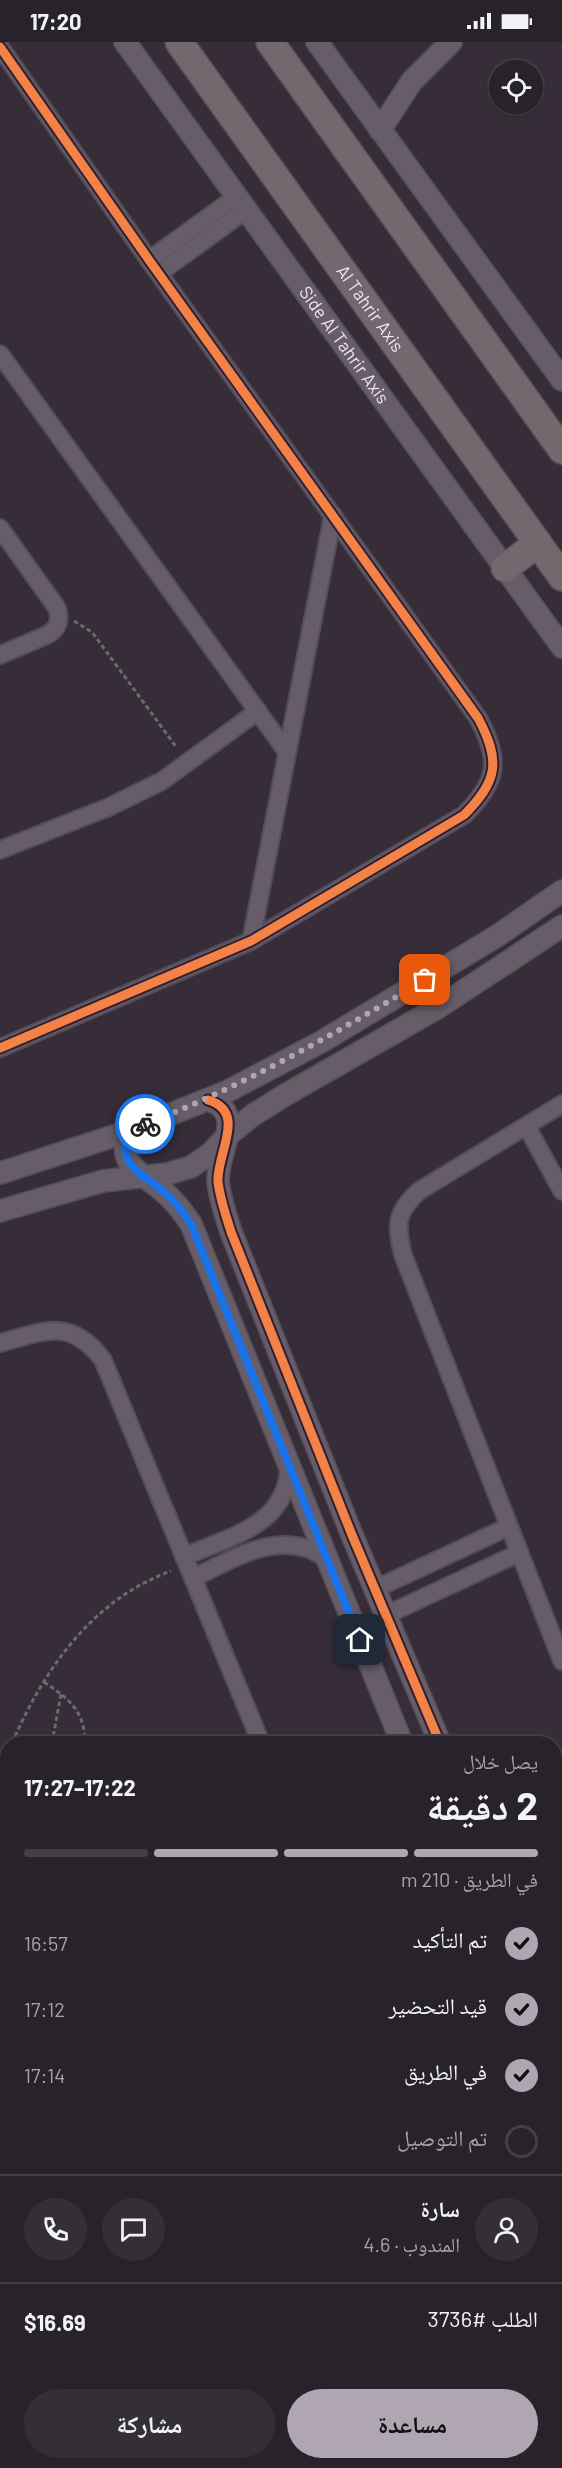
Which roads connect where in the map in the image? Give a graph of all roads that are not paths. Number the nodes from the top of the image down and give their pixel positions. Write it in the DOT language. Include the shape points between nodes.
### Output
graph roads {
  1 [pos="125,42"];
  2 [pos="179,42"];
  3 [pos="270,42"];
  4 [pos="317,42"];
  5 [pos="451,42"];
  6 [pos="0,47"];
  7 [pos="380,130"];
  8 [pos="241,204"];
  9 [pos="154,267"];
  10 [pos="0,354"];
  11 [pos="562,380"];
  12 [pos="562,450"];
  13 [pos="333,515"];
  14 [pos="0,528"];
  15 [pos="538,543"];
  16 [pos="505,568"];
  17 [pos="562,577"];
  18 [pos="562,646"];
  19 [pos="0,655"];
  20 [pos="258,711"];
  21 [pos="287,752"];
  22 [pos="0,850"];
  23 [pos="562,891"];
  24 [pos="562,926"];
  25 [pos="251,941"];
  26 [pos="0,1048"];
  27 [pos="208,1100"];
  28 [pos="562,1104"];
  29 [pos="526,1127"];
  30 [pos="129,1131"];
  31 [pos="228,1135"];
  32 [pos="0,1173"];
  33 [pos="143,1176"];
  34 [pos="562,1191"];
  35 [pos="0,1211"];
  36 [pos="0,1343"];
  37 [pos="289,1464"];
  38 [pos="508,1527"];
  39 [pos="519,1553"];
  40 [pos="326,1558"];
  41 [pos="188,1566"];
  42 [pos="375,1589"];
  43 [pos="386,1615"];
  44 [pos="562,1661"];
  45 [pos="258,1736"];
  46 [pos="399,1736"];
  47 [pos="437,1736"];
  1 -- 8 [label="street, Side Al Tahrir Axis"];
  2 -- 15 [label="main road, Al Tahrir Axis"];
  3 -- 12 [label="main road"];
  4 -- 7 [label="street"];
  5 -- 7 [label="street" via="412,81"];
  6 -- 9 [label="street"];
  7 -- 11 [label="street"];
  8 -- 9 [label="street"];
  8 -- 16 [label="street, Side Al Tahrir Axis"];
  9 -- 13 [label="street"];
  10 -- 20 [label="street"];
  13 -- 21 [label="street"];
  13 -- 25 [label="street" via="478,718 491,742 493,770 484,796 464,815"];
  14 -- 19 [label="street" via="59,614 52,632"];
  15 -- 16 [label="main road"];
  15 -- 17 [label="main road, Al Tahrir Axis"];
  16 -- 18 [label="street, Side Al Tahrir Axis"];
  20 -- 21 [label="street"];
  20 -- 22 [label="street" via="162,781"];
  21 -- 25 [label="street"];
  23 -- 27 [label="street" via="497,936 321,1042"];
  24 -- 31 [label="street" via="439,1007 285,1095"];
  25 -- 26 [label="street"];
  27 -- 30 [label="street"];
  27 -- 31 [label="street" via="220,1105 229,1117"];
  28 -- 29 [label="street"];
  29 -- 34 [label="street"];
  29 -- 38 [label="street" via="419,1191 403,1205 397,1228 403,1256"];
  30 -- 32 [label="street"];
  30 -- 33 [label="street" via="125,1151 128,1161"];
  31 -- 33 [label="street" via="190,1167"];
  31 -- 42 [label="street" via="218,1180 231,1232"];
  33 -- 35 [label="street" via="103,1181"];
  33 -- 37 [label="street" via="180,1206 191,1224"];
  36 -- 41 [label="street" via="64,1329 93,1346 103,1360"];
  37 -- 40 [label="street"];
  37 -- 41 [label="street" via="285,1493 269,1516"];
  38 -- 39 [label="street"];
  38 -- 42 [label="street"];
  39 -- 43 [label="street"];
  39 -- 44 [label="street"];
  40 -- 41 [label="street" via="305,1546 280,1544"];
  40 -- 46 [label="street"];
  41 -- 45 [label="street"];
  42 -- 43 [label="street"];
  43 -- 47 [label="street"];
}
